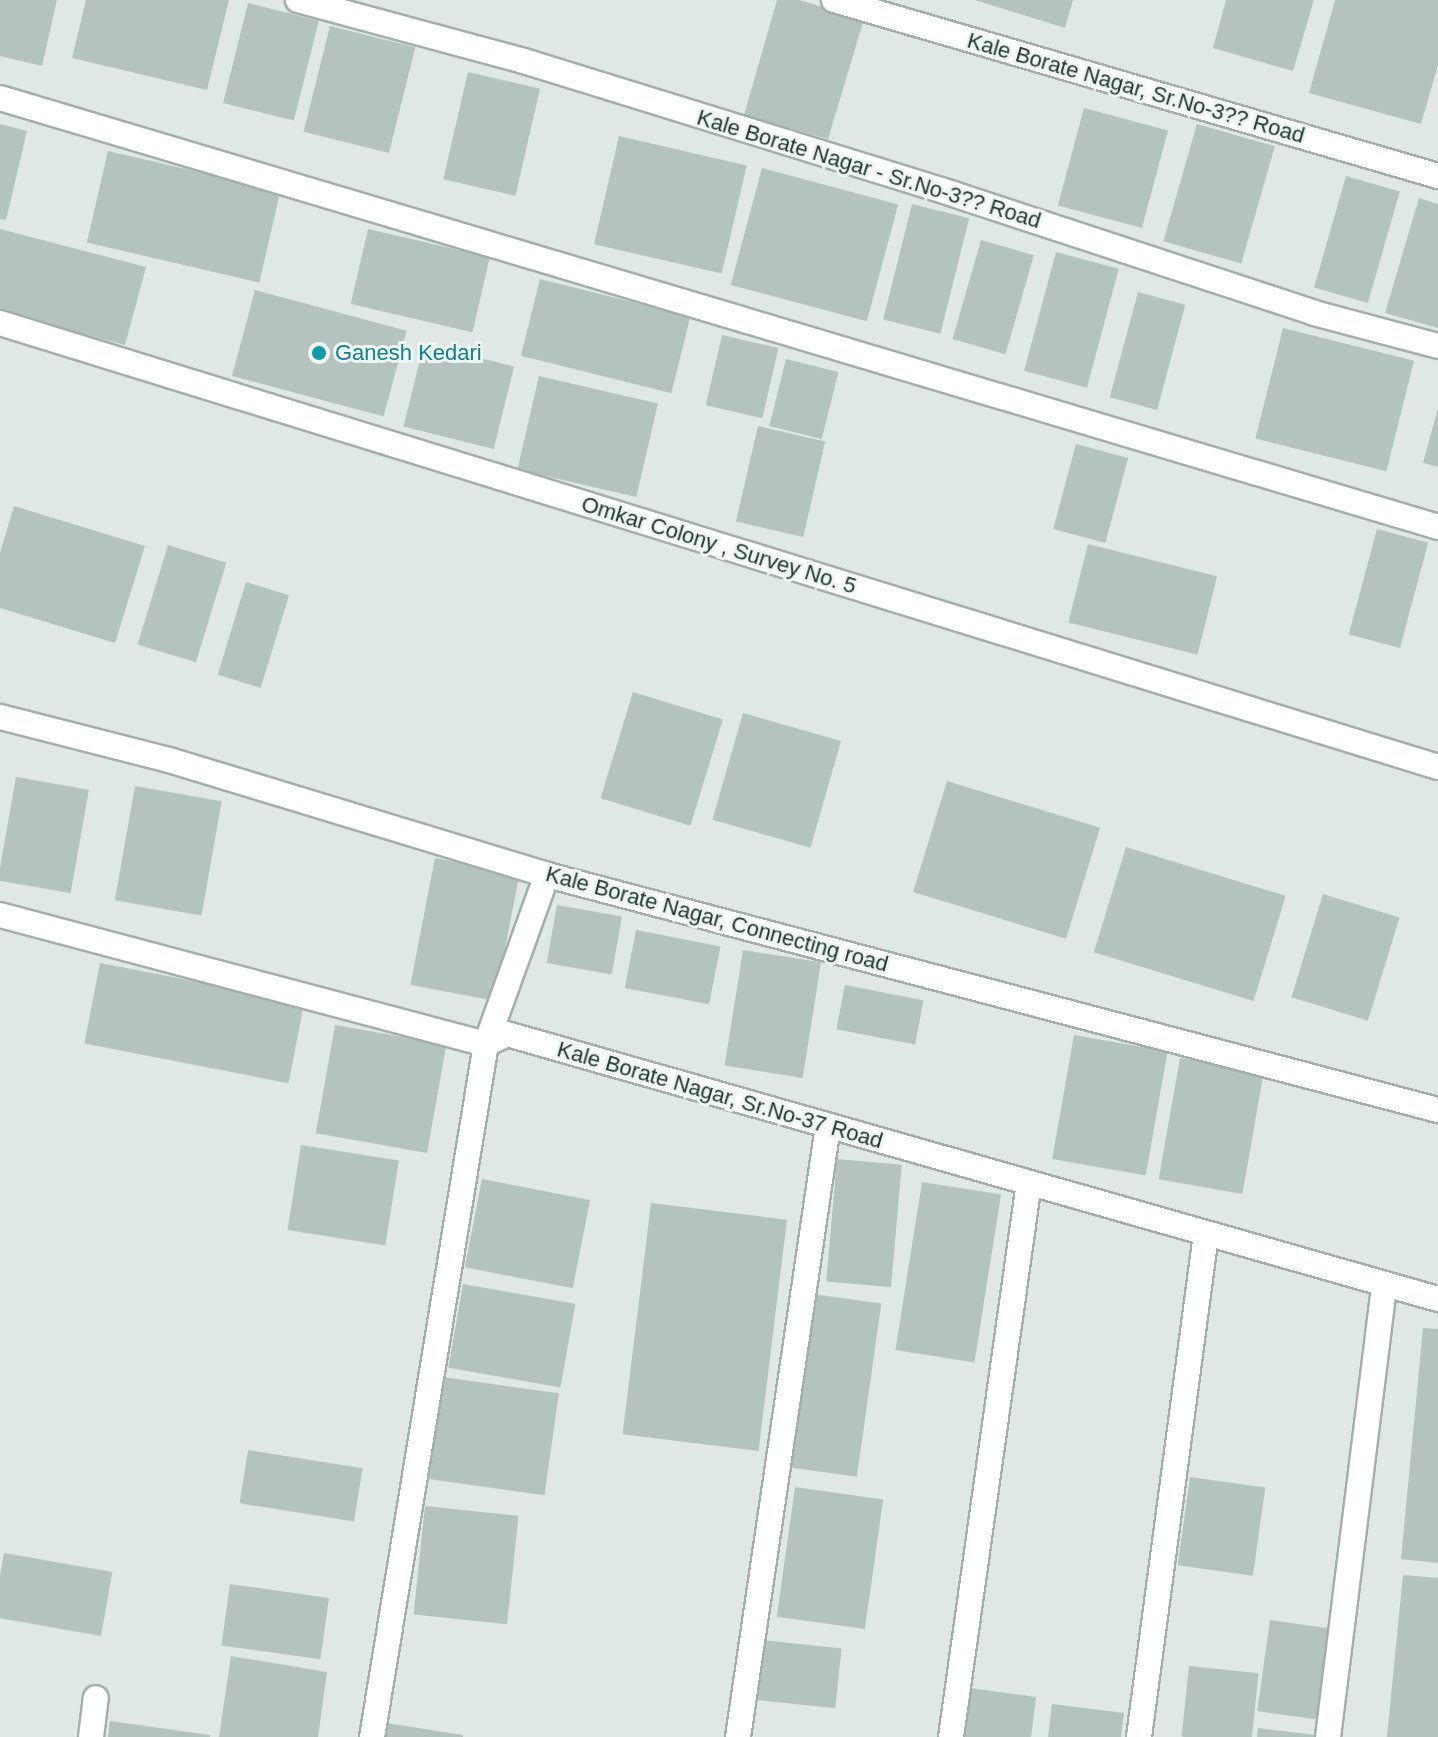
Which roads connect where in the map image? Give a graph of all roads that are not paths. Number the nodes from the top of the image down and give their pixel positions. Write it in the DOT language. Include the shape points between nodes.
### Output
graph roads {
  1 [pos="298,0"];
  2 [pos="834,0"];
  3 [pos="0,98"];
  4 [pos="1438,176"];
  5 [pos="0,323"];
  6 [pos="1438,346"];
  7 [pos="1438,527"];
  8 [pos="0,717"];
  9 [pos="1438,767"];
  10 [pos="547,875"];
  11 [pos="0,915"];
  12 [pos="486,1044"];
  13 [pos="1438,1110"];
  14 [pos="828,1126"];
  15 [pos="1029,1183"];
  16 [pos="1206,1234"];
  17 [pos="1384,1285"];
  18 [pos="1438,1299"];
  19 [pos="96,1698"];
  20 [pos="91,1737"];
  21 [pos="372,1737"];
  22 [pos="738,1737"];
  23 [pos="951,1737"];
  24 [pos="1139,1737"];
  25 [pos="1328,1737"];
  1 -- 6 [label="street, Kale Borate Nagar - Sr.No-3?? Road" via="524,61 1314,313"];
  2 -- 4 [label="street, Kale Borate Nagar, Sr.No-3?? Road"];
  3 -- 7 [label="street"];
  5 -- 9 [label="street, Omkar Colony , Survey No. 5"];
  8 -- 10 [label="street, Kale Borate Nagar, Connecting road" via="169,760"];
  10 -- 12 [label="street"];
  10 -- 13 [label="street, Kale Borate Nagar, Connecting road"];
  11 -- 12 [label="street, Kale Borate Nagar, Sr.No-37 Road"];
  12 -- 14 [label="street, Kale Borate Nagar, Sr.No-37 Road" via="507,1034"];
  12 -- 21 [label="street"];
  14 -- 15 [label="street, Kale Borate Nagar, Sr.No-37 Road"];
  14 -- 22 [label="street"];
  15 -- 16 [label="street, Kale Borate Nagar, Sr.No-37 Road"];
  15 -- 23 [label="street"];
  16 -- 17 [label="street, Kale Borate Nagar, Sr.No-37 Road"];
  16 -- 24 [label="street"];
  17 -- 18 [label="street, Kale Borate Nagar, Sr.No-37 Road"];
  17 -- 25 [label="street"];
  19 -- 20 [label="street"];
}
